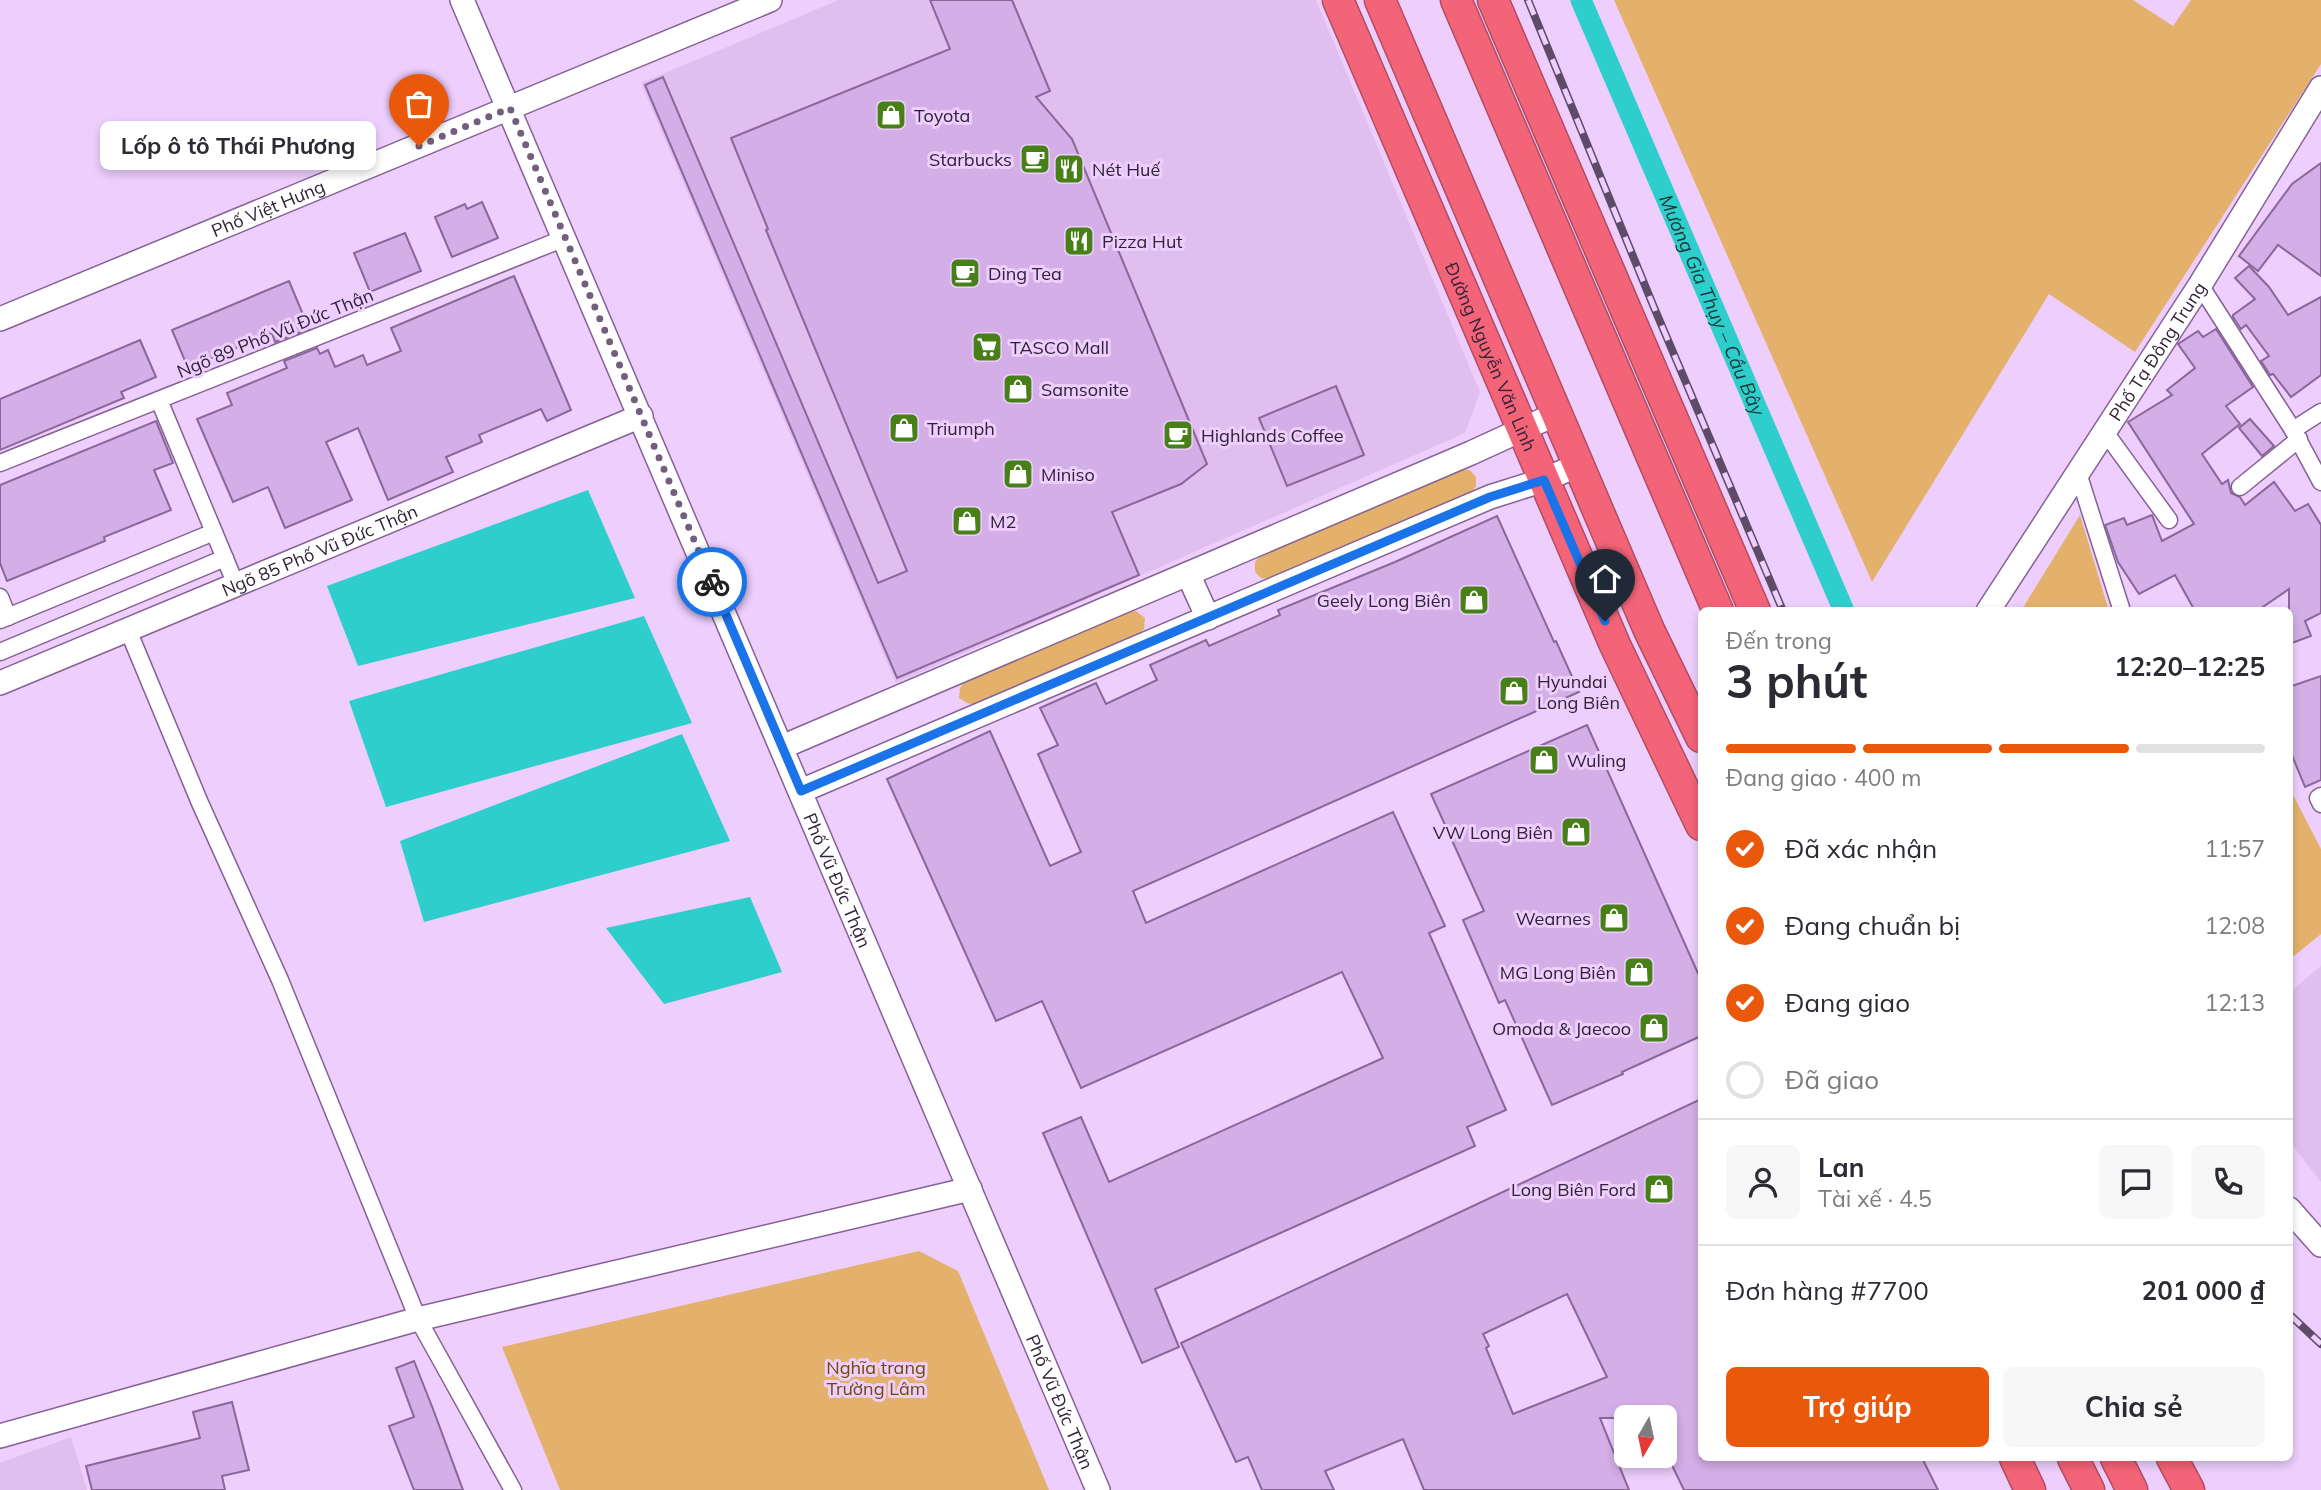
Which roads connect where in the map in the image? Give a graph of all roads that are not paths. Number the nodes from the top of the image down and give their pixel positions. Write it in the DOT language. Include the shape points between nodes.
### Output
graph roads {
  1 [pos="462,0"];
  2 [pos="770,0"];
  3 [pos="1338,0"];
  4 [pos="1380,0"];
  5 [pos="1456,0"];
  6 [pos="1493,0"];
  7 [pos="2321,88"];
  8 [pos="510,108"];
  9 [pos="1544,120"];
  10 [pos="1512,130"];
  11 [pos="565,238"];
  12 [pos="2200,285"];
  13 [pos="0,319"];
  14 [pos="159,400"];
  15 [pos="2321,412"];
  16 [pos="1556,414"];
  17 [pos="640,416"];
  18 [pos="1522,428"];
  19 [pos="2105,432"];
  20 [pos="2296,434"];
  21 [pos="0,463"];
  22 [pos="1578,465"];
  23 [pos="2078,473"];
  24 [pos="1544,480"];
  25 [pos="2321,482"];
  26 [pos="2240,487"];
  27 [pos="2169,520"];
  28 [pos="214,532"];
  29 [pos="225,558"];
  30 [pos="1188,574"];
  31 [pos="236,585"];
  32 [pos="0,597"];
  33 [pos="1716,607"];
  34 [pos="1753,607"];
  35 [pos="1991,607"];
  36 [pos="2121,607"];
  37 [pos="1208,618"];
  38 [pos="4,619"];
  39 [pos="128,630"];
  40 [pos="0,652"];
  41 [pos="0,683"];
  42 [pos="1698,735"];
  43 [pos="782,747"];
  44 [pos="801,791"];
  45 [pos="2321,796"];
  46 [pos="2321,804"];
  47 [pos="1698,819"];
  48 [pos="970,1189"];
  49 [pos="2293,1213"];
  50 [pos="2320,1243"];
  51 [pos="418,1319"];
  52 [pos="0,1436"];
  53 [pos="2016,1461"];
  54 [pos="2074,1461"];
  55 [pos="2118,1461"];
  56 [pos="2174,1461"];
  57 [pos="513,1490"];
  58 [pos="1098,1490"];
  59 [pos="2031,1490"];
  60 [pos="2089,1490"];
  61 [pos="2132,1490"];
  62 [pos="2189,1490"];
  1 -- 8 [label="street, Phố Vũ Đức Thận"];
  2 -- 8 [label="street, Phố Việt Hưng"];
  3 -- 18 [label="highway, Đường Nguyễn Văn Linh"];
  4 -- 16 [label="highway"];
  5 -- 10 [label="highway"];
  6 -- 9 [label="highway"];
  7 -- 12 [label="street, Phố Tạ Đông Trung"];
  8 -- 11 [label="street, Phố Vũ Đức Thận"];
  8 -- 13 [label="street, Phố Việt Hưng"];
  9 -- 10 [label="highway"];
  9 -- 34 [label="highway"];
  10 -- 33 [label="highway"];
  11 -- 14 [label="street, Ngõ 89 Phố Vũ Đức Thận"];
  11 -- 17 [label="street, Phố Vũ Đức Thận"];
  12 -- 19 [label="street, Phố Tạ Đông Trung"];
  12 -- 20 [label="street"];
  14 -- 21 [label="street, Ngõ 89 Phố Vũ Đức Thận"];
  14 -- 28 [label="street"];
  15 -- 20 [label="street"];
  16 -- 18 [label="street"];
  16 -- 22 [label="highway"];
  17 -- 31 [label="street, Ngõ 85 Phố Vũ Đức Thận"];
  17 -- 43 [label="street, Phố Vũ Đức Thận"];
  18 -- 24 [label="highway, Đường Nguyễn Văn Linh"];
  18 -- 30 [label="street"];
  19 -- 23 [label="street, Phố Tạ Đông Trung"];
  19 -- 27 [label="street"];
  20 -- 25 [label="street"];
  20 -- 26 [label="street"];
  22 -- 24 [label="street"];
  22 -- 42 [label="highway"];
  23 -- 35 [label="street, Phố Tạ Đông Trung"];
  23 -- 36 [label="street"];
  24 -- 37 [label="street" via="1490,497"];
  24 -- 47 [label="highway, Đường Nguyễn Văn Linh" via="1615,645"];
  28 -- 29 [label="street"];
  28 -- 38 [label="street"];
  29 -- 31 [label="street"];
  29 -- 40 [label="street"];
  30 -- 37 [label="street"];
  30 -- 43 [label="street"];
  31 -- 39 [label="street, Ngõ 85 Phố Vũ Đức Thận"];
  32 -- 38 [label="street"];
  37 -- 44 [label="street"];
  39 -- 41 [label="street, Ngõ 85 Phố Vũ Đức Thận"];
  39 -- 51 [label="street" via="285,993"];
  43 -- 44 [label="street, Phố Vũ Đức Thận"];
  44 -- 48 [label="street, Phố Vũ Đức Thận"];
  45 -- 46 [label="street"];
  48 -- 51 [label="street"];
  48 -- 58 [label="street, Phố Vũ Đức Thận"];
  49 -- 50 [label="street"];
  51 -- 52 [label="street"];
  51 -- 57 [label="street"];
  53 -- 59 [label="highway"];
  54 -- 60 [label="highway"];
  55 -- 61 [label="highway"];
  56 -- 62 [label="highway"];
}
